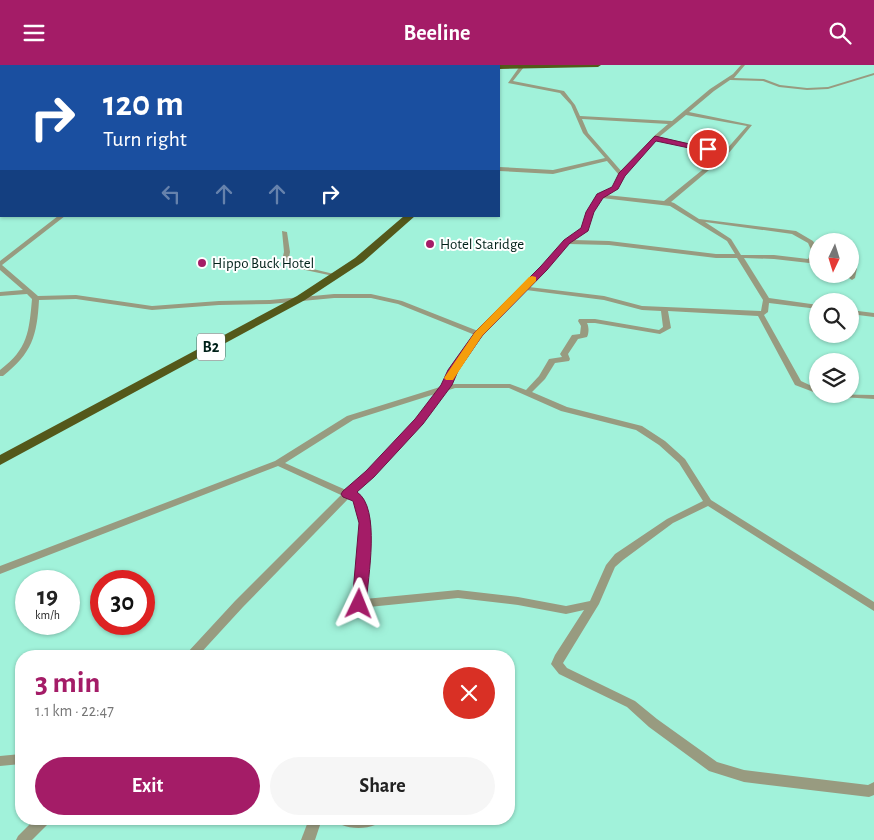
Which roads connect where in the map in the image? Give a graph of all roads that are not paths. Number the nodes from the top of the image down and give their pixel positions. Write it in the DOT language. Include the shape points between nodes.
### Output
graph roads {
  1 [pos="598,65"];
  2 [pos="743,65"];
  3 [pos="500,67"];
  4 [pos="522,67"];
  5 [pos="874,74"];
  6 [pos="729,79"];
  7 [pos="686,113"];
  8 [pos="579,117"];
  9 [pos="674,123"];
  10 [pos="655,138"];
  11 [pos="726,153"];
  12 [pos="608,159"];
  13 [pos="500,169"];
  14 [pos="622,175"];
  15 [pos="600,196"];
  16 [pos="666,203"];
  17 [pos="61,217"];
  18 [pos="409,217"];
  19 [pos="698,220"];
  20 [pos="284,232"];
  21 [pos="809,241"];
  22 [pos="567,242"];
  23 [pos="739,256"];
  24 [pos="809,261"];
  25 [pos="0,265"];
  26 [pos="336,276"];
  27 [pos="523,288"];
  28 [pos="29,293"];
  29 [pos="0,294"];
  30 [pos="36,298"];
  31 [pos="301,298"];
  32 [pos="766,301"];
  33 [pos="809,306"];
  34 [pos="664,310"];
  35 [pos="859,313"];
  36 [pos="760,314"];
  37 [pos="874,315"];
  38 [pos="479,334"];
  39 [pos="0,374"];
  40 [pos="809,388"];
  41 [pos="444,389"];
  42 [pos="527,393"];
  43 [pos="859,396"];
  44 [pos="874,397"];
  45 [pos="0,461"];
  46 [pos="278,463"];
  47 [pos="347,494"];
  48 [pos="708,502"];
  49 [pos="0,570"];
  50 [pos="594,604"];
  51 [pos="874,607"];
  52 [pos="197,650"];
  53 [pos="15,760"];
  54 [pos="0,761"];
  55 [pos="874,788"];
  56 [pos="38,825"];
  57 [pos="313,825"];
  58 [pos="23,840"];
  59 [pos="308,840"];
  1 -- 4 [label="highway"];
  2 -- 6 [label="street"];
  3 -- 4 [label="highway"];
  4 -- 8 [label="street" via="510,82 562,92 574,105"];
  5 -- 6 [label="street" via="828,88 807,89 778,86 764,79"];
  6 -- 7 [label="street"];
  7 -- 9 [label="street"];
  7 -- 11 [label="street" via="750,125"];
  8 -- 9 [label="street"];
  8 -- 12 [label="street" via="586,133"];
  9 -- 10 [label="street"];
  10 -- 11 [label="street"];
  10 -- 14 [label="street"];
  11 -- 16 [label="street"];
  12 -- 13 [label="street" via="553,172"];
  12 -- 14 [label="street"];
  14 -- 15 [label="street" via="615,188"];
  15 -- 16 [label="street"];
  15 -- 22 [label="street" via="585,229"];
  16 -- 19 [label="street" via="677,206"];
  17 -- 25 [label="street"];
  18 -- 26 [label="highway, B2" via="378,246"];
  19 -- 21 [label="street" via="794,232"];
  19 -- 23 [label="street" via="730,240"];
  20 -- 26 [label="street" via="287,252 284,264"];
  22 -- 23 [label="street"];
  22 -- 27 [label="street"];
  23 -- 24 [label="street"];
  23 -- 32 [label="street"];
  25 -- 28 [label="street"];
  26 -- 31 [label="highway, B2"];
  27 -- 34 [label="street" via="604,298"];
  27 -- 38 [label="street"];
  28 -- 29 [label="street"];
  28 -- 30 [label="street"];
  30 -- 31 [label="street" via="76,297 152,308 270,303"];
  30 -- 39 [label="street" via="25,351 16,363"];
  31 -- 38 [label="street" via="371,296 394,300"];
  31 -- 45 [label="highway, B2"];
  32 -- 33 [label="street"];
  32 -- 36 [label="street" via="766,308"];
  34 -- 36 [label="street"];
  34 -- 42 [label="street" via="667,328 660,332 582,321 586,325 584,335 575,337 564,354 566,359 552,361"];
  35 -- 37 [label="street"];
  36 -- 40 [label="street" via="798,383"];
  38 -- 41 [label="street" via="453,370"];
  41 -- 42 [label="street" via="455,386 510,387"];
  41 -- 46 [label="street" via="350,418"];
  41 -- 47 [label="street" via="419,421"];
  42 -- 48 [label="street" via="564,409 639,427 682,461"];
  43 -- 44 [label="street"];
  46 -- 47 [label="street"];
  46 -- 49 [label="street"];
  47 -- 50 [label="street" via="358,499 366,523 359,604 458,594 566,610"];
  47 -- 52 [label="street"];
  48 -- 50 [label="street" via="670,521 619,557 611,565"];
  48 -- 51 [label="street"];
  50 -- 55 [label="street" via="559,658 557,664 562,671 631,704 714,767 744,777 869,791"];
  53 -- 54 [label="street"];
  56 -- 58 [label="street"];
  57 -- 59 [label="street"];
}
